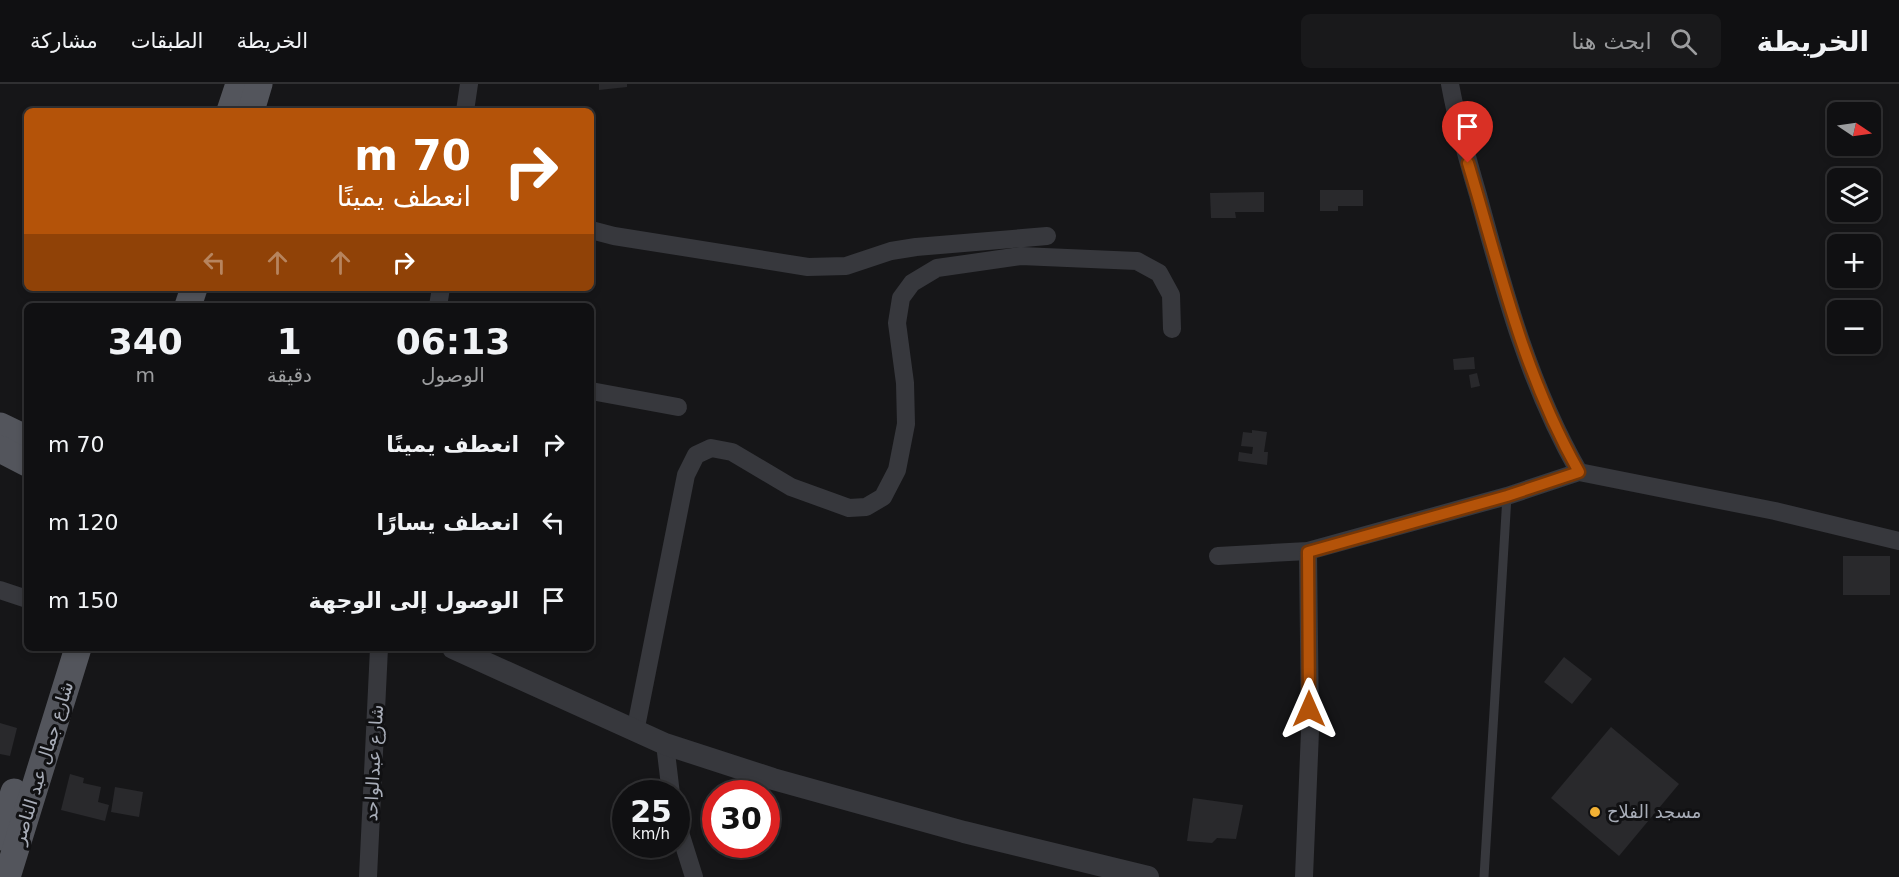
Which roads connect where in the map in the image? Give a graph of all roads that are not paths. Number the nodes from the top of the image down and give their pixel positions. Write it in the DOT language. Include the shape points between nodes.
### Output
graph roads {
  1 [pos="239,84"];
  2 [pos="259,84"];
  3 [pos="469,84"];
  4 [pos="1450,84"];
  5 [pos="231,108"];
  6 [pos="252,108"];
  7 [pos="465,108"];
  8 [pos="594,231"];
  9 [pos="1047,236"];
  10 [pos="1172,329"];
  11 [pos="594,392"];
  12 [pos="678,407"];
  13 [pos="0,426"];
  14 [pos="24,438"];
  15 [pos="0,448"];
  16 [pos="24,461"];
  17 [pos="1579,472"];
  18 [pos="1507,496"];
  19 [pos="1899,541"];
  20 [pos="1308,552"];
  21 [pos="1218,556"];
  22 [pos="0,590"];
  23 [pos="24,598"];
  24 [pos="59,651"];
  25 [pos="77,651"];
  26 [pos="380,651"];
  27 [pos="460,651"];
  28 [pos="635,732"];
  29 [pos="665,744"];
  30 [pos="669,780"];
  31 [pos="0,837"];
  32 [pos="688,858"];
  33 [pos="7,877"];
  34 [pos="368,877"];
  35 [pos="694,877"];
  36 [pos="1148,877"];
  37 [pos="1304,877"];
  38 [pos="1484,877"];
  1 -- 5 [label="main road"];
  2 -- 6 [label="main road"];
  3 -- 7 [label="street"];
  4 -- 17 [label="street" via="1468,163 1515,326 1557,434"];
  8 -- 9 [label="street" via="808,267 846,266 891,250"];
  10 -- 28 [label="street" via="1171,295 1159,273 1137,261 1021,256 937,268 912,283 901,298 897,323 906,424 897,470 883,498 866,507 849,508 791,487 732,452 711,448 696,455 686,476"];
  11 -- 12 [label="street"];
  13 -- 14 [label="main road"];
  15 -- 16 [label="main road"];
  17 -- 18 [label="street"];
  17 -- 19 [label="street" via="1775,511"];
  18 -- 20 [label="street"];
  18 -- 38 [label="lane"];
  20 -- 21 [label="street"];
  20 -- 37 [label="street" via="1310,731"];
  22 -- 23 [label="street"];
  24 -- 31 [label="main road, شارع جمال عبد الناصر"];
  25 -- 33 [label="main road, شارع جمال عبد الناصر"];
  26 -- 34 [label="street, شارع عبدالواحد"];
  27 -- 28 [label="street"];
  28 -- 29 [label="street"];
  29 -- 30 [label="street"];
  29 -- 36 [label="street" via="772,779 942,826"];
  32 -- 35 [label="street"];
}
